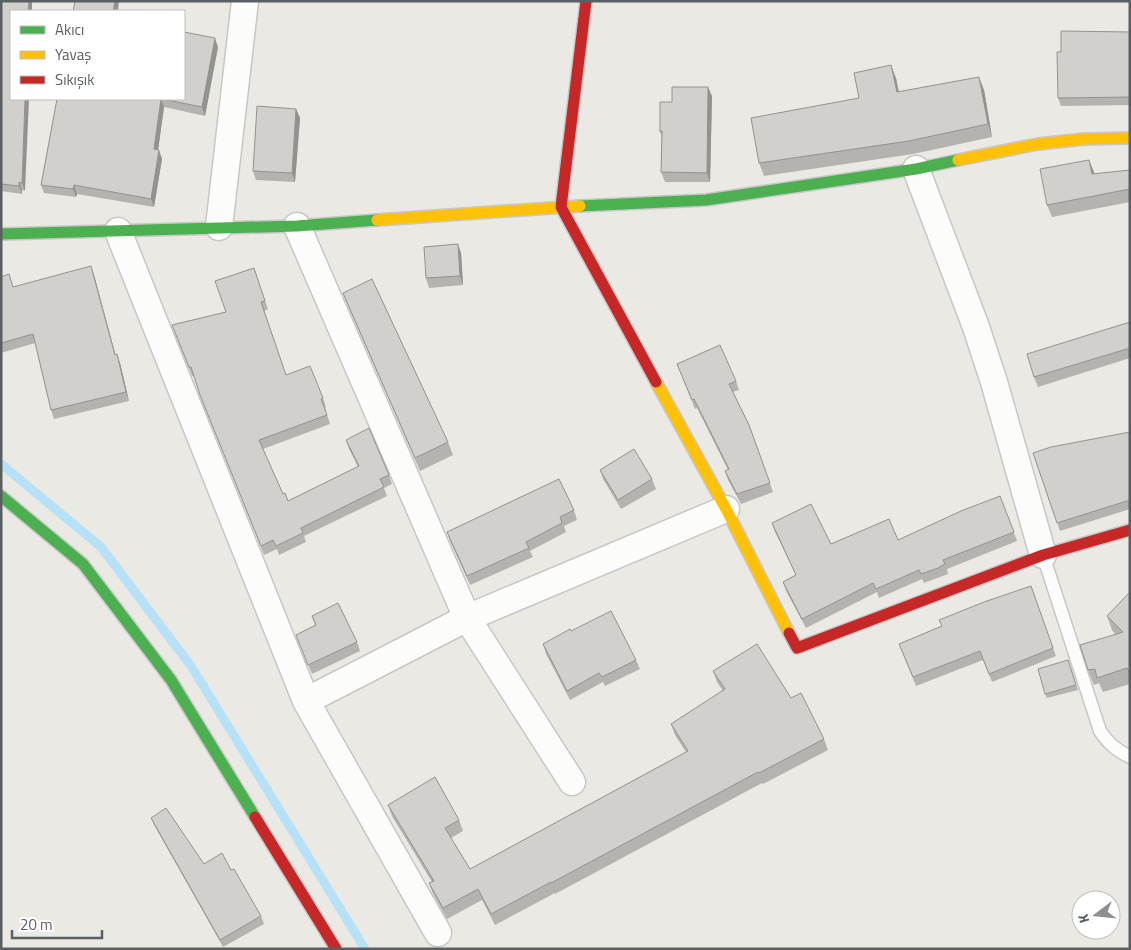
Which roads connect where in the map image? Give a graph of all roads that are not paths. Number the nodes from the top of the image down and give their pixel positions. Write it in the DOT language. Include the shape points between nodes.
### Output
graph roads {
  1 [pos="245,1"];
  2 [pos="586,1"];
  3 [pos="1130,138"];
  4 [pos="916,169"];
  5 [pos="560,207"];
  6 [pos="297,226"];
  7 [pos="220,227"];
  8 [pos="118,231"];
  9 [pos="1,234"];
  10 [pos="1,496"];
  11 [pos="726,508"];
  12 [pos="1130,530"];
  13 [pos="1043,555"];
  14 [pos="468,618"];
  15 [pos="306,702"];
  16 [pos="1130,757"];
  17 [pos="572,782"];
  18 [pos="438,933"];
  19 [pos="336,949"];
  1 -- 7 [label="street"];
  2 -- 5 [label="street"];
  3 -- 4 [label="street" via="1038,144"];
  4 -- 5 [label="street" via="706,200"];
  4 -- 13 [label="street" via="976,327"];
  5 -- 6 [label="street"];
  5 -- 11 [label="street"];
  6 -- 7 [label="street"];
  6 -- 14 [label="street"];
  7 -- 8 [label="street"];
  8 -- 9 [label="street"];
  8 -- 15 [label="street"];
  10 -- 19 [label="street" via="83,564 171,680"];
  11 -- 13 [label="street" via="796,648"];
  11 -- 14 [label="street"];
  12 -- 13 [label="street"];
  13 -- 16 [label="lane" via="1100,730 1108,742"];
  14 -- 15 [label="street"];
  14 -- 17 [label="street"];
  15 -- 18 [label="street"];
}
